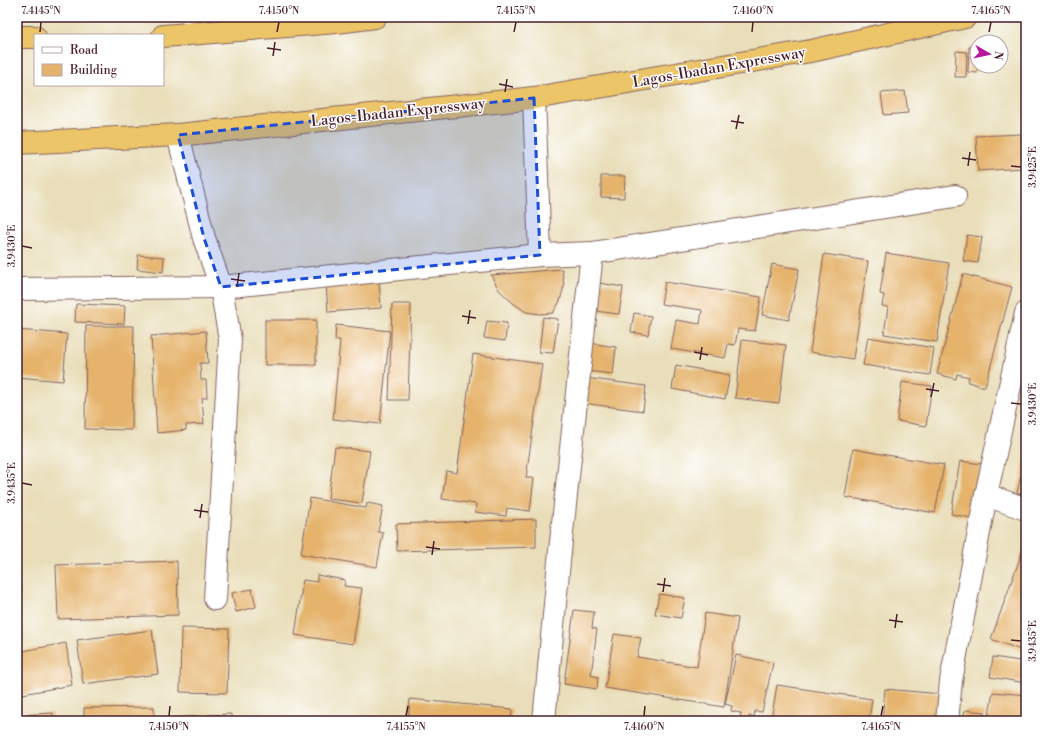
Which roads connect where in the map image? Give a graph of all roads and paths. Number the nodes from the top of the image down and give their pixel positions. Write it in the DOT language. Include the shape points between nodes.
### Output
graph roads {
  1 [pos="375,17"];
  2 [pos="965,17"];
  3 [pos="251,23"];
  4 [pos="164,36"];
  5 [pos="17,37"];
  6 [pos="34,37"];
  7 [pos="534,98"];
  8 [pos="178,135"];
  9 [pos="17,142"];
  10 [pos="955,196"];
  11 [pos="592,253"];
  12 [pos="540,254"];
  13 [pos="221,288"];
  14 [pos="17,289"];
  15 [pos="1026,313"];
  16 [pos="986,495"];
  17 [pos="1026,509"];
  18 [pos="215,599"];
  19 [pos="544,721"];
  20 [pos="948,721"];
  1 -- 3 [label="highway" via="338,22"];
  2 -- 7 [label="highway, Lagos-Ibadan Expressway" via="810,51"];
  3 -- 4 [label="highway"];
  5 -- 6 [label="highway"];
  7 -- 8 [label="highway, Lagos-Ibadan Expressway"];
  7 -- 12 [label="street"];
  8 -- 9 [label="highway, Lagos-Ibadan Expressway"];
  8 -- 13 [label="street" via="204,238"];
  10 -- 11 [label="street"];
  11 -- 12 [label="street"];
  11 -- 19 [label="street" via="560,543"];
  12 -- 13 [label="street"];
  13 -- 14 [label="street"];
  13 -- 18 [label="street" via="230,340"];
  15 -- 16 [label="street"];
  16 -- 17 [label="street"];
  16 -- 20 [label="street" via="952,681"];
}
